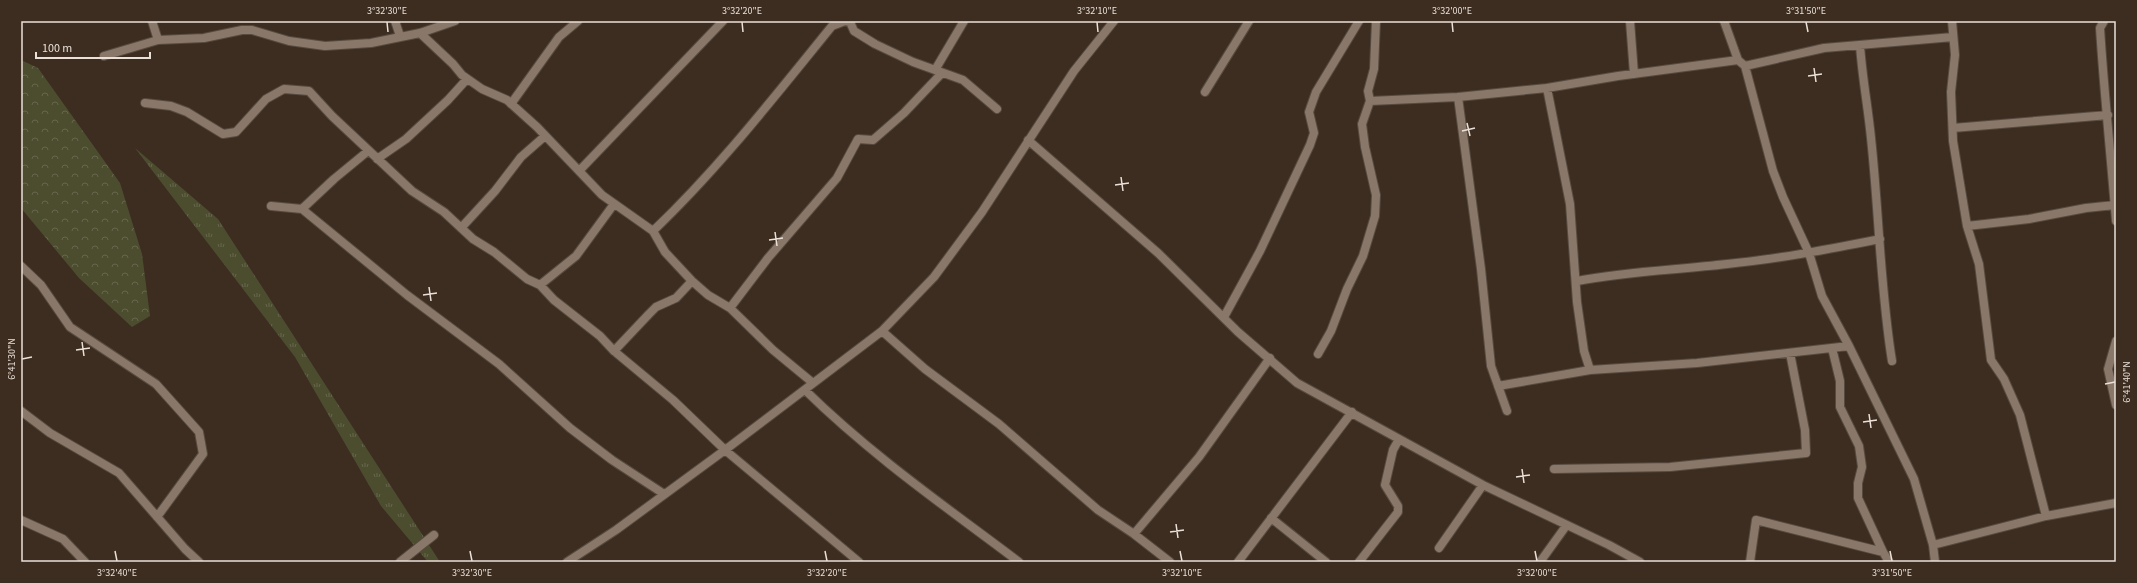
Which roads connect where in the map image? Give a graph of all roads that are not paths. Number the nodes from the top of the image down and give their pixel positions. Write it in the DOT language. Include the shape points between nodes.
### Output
graph roads {
  1 [pos="152,21"];
  2 [pos="395,21"];
  3 [pos="455,21"];
  4 [pos="578,21"];
  5 [pos="724,21"];
  6 [pos="850,21"];
  7 [pos="964,21"];
  8 [pos="1114,21"];
  9 [pos="1249,21"];
  10 [pos="1359,21"];
  11 [pos="1376,21"];
  12 [pos="1630,21"];
  13 [pos="1724,21"];
  14 [pos="1952,21"];
  15 [pos="2104,21"];
  16 [pos="854,31"];
  17 [pos="420,33"];
  18 [pos="400,36"];
  19 [pos="1953,37"];
  20 [pos="158,40"];
  21 [pos="1860,45"];
  22 [pos="104,56"];
  23 [pos="1738,60"];
  24 [pos="1745,66"];
  25 [pos="938,71"];
  26 [pos="1634,74"];
  27 [pos="467,79"];
  28 [pos="1547,88"];
  29 [pos="1205,92"];
  30 [pos="1458,97"];
  31 [pos="1370,101"];
  32 [pos="145,103"];
  33 [pos="511,104"];
  34 [pos="997,109"];
  35 [pos="2108,115"];
  36 [pos="1953,128"];
  37 [pos="545,136"];
  38 [pos="1028,140"];
  39 [pos="368,151"];
  40 [pos="377,159"];
  41 [pos="579,171"];
  42 [pos="614,204"];
  43 [pos="2115,205"];
  44 [pos="271,206"];
  45 [pos="302,209"];
  46 [pos="2116,221"];
  47 [pos="1967,226"];
  48 [pos="461,228"];
  49 [pos="653,231"];
  50 [pos="1880,239"];
  51 [pos="1809,253"];
  52 [pos="21,266"];
  53 [pos="692,280"];
  54 [pos="1577,281"];
  55 [pos="540,285"];
  56 [pos="730,308"];
  57 [pos="1224,317"];
  58 [pos="882,331"];
  59 [pos="2116,341"];
  60 [pos="1849,346"];
  61 [pos="1832,348"];
  62 [pos="614,351"];
  63 [pos="1790,353"];
  64 [pos="1318,354"];
  65 [pos="1270,358"];
  66 [pos="1892,361"];
  67 [pos="1590,370"];
  68 [pos="813,383"];
  69 [pos="1498,386"];
  70 [pos="805,390"];
  71 [pos="2116,405"];
  72 [pos="21,411"];
  73 [pos="1507,411"];
  74 [pos="1352,412"];
  75 [pos="1399,439"];
  76 [pos="725,450"];
  77 [pos="1554,469"];
  78 [pos="1483,485"];
  79 [pos="664,494"];
  80 [pos="2116,503"];
  81 [pos="2046,516"];
  82 [pos="157,517"];
  83 [pos="1271,518"];
  84 [pos="21,520"];
  85 [pos="1566,526"];
  86 [pos="1134,534"];
  87 [pos="434,535"];
  88 [pos="1933,544"];
  89 [pos="1440,548"];
  90 [pos="1883,552"];
  91 [pos="85,562"];
  92 [pos="198,562"];
  93 [pos="400,562"];
  94 [pos="567,562"];
  95 [pos="859,562"];
  96 [pos="1019,562"];
  97 [pos="1170,562"];
  98 [pos="1238,562"];
  99 [pos="1326,562"];
  100 [pos="1359,562"];
  101 [pos="1540,562"];
  102 [pos="1640,562"];
  103 [pos="1750,562"];
  104 [pos="1889,562"];
  105 [pos="1935,562"];
  1 -- 20 [label="street"];
  2 -- 18 [label="street"];
  3 -- 17 [label="street"];
  4 -- 33 [label="street" via="559,37"];
  5 -- 41 [label="street"];
  6 -- 16 [label="street"];
  7 -- 25 [label="street"];
  8 -- 38 [label="street" via="1074,71"];
  9 -- 29 [label="street"];
  10 -- 57 [label="street" via="1316,92 1309,112 1314,133 1310,145 1260,251"];
  11 -- 31 [label="street" via="1374,69 1368,92"];
  12 -- 26 [label="street"];
  13 -- 23 [label="street"];
  14 -- 19 [label="street"];
  15 -- 35 [label="street" via="2100,28"];
  16 -- 25 [label="street" via="913,62"];
  16 -- 49 [label="street" via="850,22 832,26 778,95 689,196"];
  17 -- 18 [label="street"];
  17 -- 27 [label="street"];
  18 -- 20 [label="street" via="371,43 325,46 290,41 252,30 204,38"];
  19 -- 21 [label="street"];
  19 -- 36 [label="street"];
  20 -- 22 [label="street"];
  21 -- 24 [label="street" via="1824,48"];
  21 -- 50 [label="street"];
  23 -- 24 [label="street"];
  23 -- 26 [label="street"];
  24 -- 51 [label="street" via="1773,171"];
  25 -- 34 [label="street" via="963,80"];
  25 -- 56 [label="street" via="904,113 873,140 858,139 837,178 768,258"];
  26 -- 28 [label="street"];
  27 -- 33 [label="street"];
  27 -- 40 [label="street" via="406,139"];
  28 -- 30 [label="street"];
  28 -- 54 [label="street" via="1570,204"];
  30 -- 31 [label="street"];
  30 -- 69 [label="street" via="1481,269 1490,366"];
  31 -- 64 [label="street" via="1362,124 1376,195 1375,216 1363,256 1331,331"];
  32 -- 39 [label="street" via="171,106 187,112 223,134 229,134 236,132 266,99 284,89 309,91"];
  33 -- 37 [label="street"];
  35 -- 36 [label="street"];
  35 -- 43 [label="street"];
  36 -- 47 [label="street"];
  37 -- 41 [label="street" via="564,152"];
  37 -- 48 [label="street" via="521,157 495,191"];
  38 -- 57 [label="street" via="1158,254"];
  38 -- 58 [label="street" via="982,212 934,277"];
  39 -- 40 [label="street"];
  39 -- 45 [label="street"];
  40 -- 48 [label="street" via="412,191 444,212"];
  41 -- 42 [label="street"];
  42 -- 49 [label="street"];
  42 -- 55 [label="street" via="576,256"];
  43 -- 46 [label="street"];
  43 -- 47 [label="street"];
  44 -- 45 [label="street"];
  45 -- 79 [label="street" via="499,364 570,428 612,460"];
  47 -- 81 [label="street" via="1979,264 1991,360 2004,380 2020,415"];
  48 -- 55 [label="street" via="527,279"];
  49 -- 53 [label="street" via="665,252"];
  50 -- 51 [label="street"];
  50 -- 66 [label="street" via="1886,321"];
  51 -- 54 [label="street" via="1728,264 1613,274"];
  51 -- 60 [label="street" via="1822,296"];
  52 -- 82 [label="street" via="41,285 70,327 156,384 199,432 203,454"];
  53 -- 56 [label="street" via="708,295"];
  53 -- 62 [label="street" via="676,298 649,314"];
  54 -- 67 [label="street" via="1577,302 1584,352"];
  55 -- 62 [label="street" via="558,304 600,336"];
  56 -- 68 [label="street" via="773,350"];
  57 -- 65 [label="street"];
  58 -- 68 [label="street"];
  58 -- 86 [label="street" via="925,369 999,424 1098,510"];
  59 -- 71 [label="street" via="2108,369"];
  60 -- 61 [label="street"];
  60 -- 88 [label="street" via="1914,479"];
  61 -- 63 [label="street"];
  61 -- 90 [label="street" via="1840,381 1840,408 1859,446 1862,467 1858,498"];
  62 -- 76 [label="street" via="692,416"];
  63 -- 67 [label="street"];
  63 -- 77 [label="street" via="1805,430 1806,453 1670,467"];
  65 -- 74 [label="street" via="1297,383"];
  65 -- 86 [label="street" via="1199,457"];
  67 -- 69 [label="street"];
  68 -- 70 [label="street"];
  69 -- 73 [label="street"];
  70 -- 76 [label="street"];
  70 -- 96 [label="street" via="833,418"];
  72 -- 82 [label="street" via="50,433 119,473"];
  74 -- 75 [label="street"];
  74 -- 83 [label="street"];
  75 -- 78 [label="street"];
  75 -- 100 [label="street" via="1393,450 1385,485 1398,506 1398,512"];
  76 -- 79 [label="street"];
  76 -- 95 [label="street"];
  78 -- 85 [label="street"];
  78 -- 89 [label="street"];
  79 -- 94 [label="street"];
  80 -- 81 [label="street"];
  81 -- 88 [label="street"];
  82 -- 92 [label="street"];
  83 -- 98 [label="street"];
  83 -- 99 [label="street"];
  84 -- 91 [label="street" via="63,539"];
  85 -- 101 [label="street"];
  85 -- 102 [label="street"];
  86 -- 97 [label="street"];
  87 -- 93 [label="street"];
  88 -- 105 [label="street"];
  90 -- 103 [label="street" via="1756,520"];
  90 -- 104 [label="street"];
}
